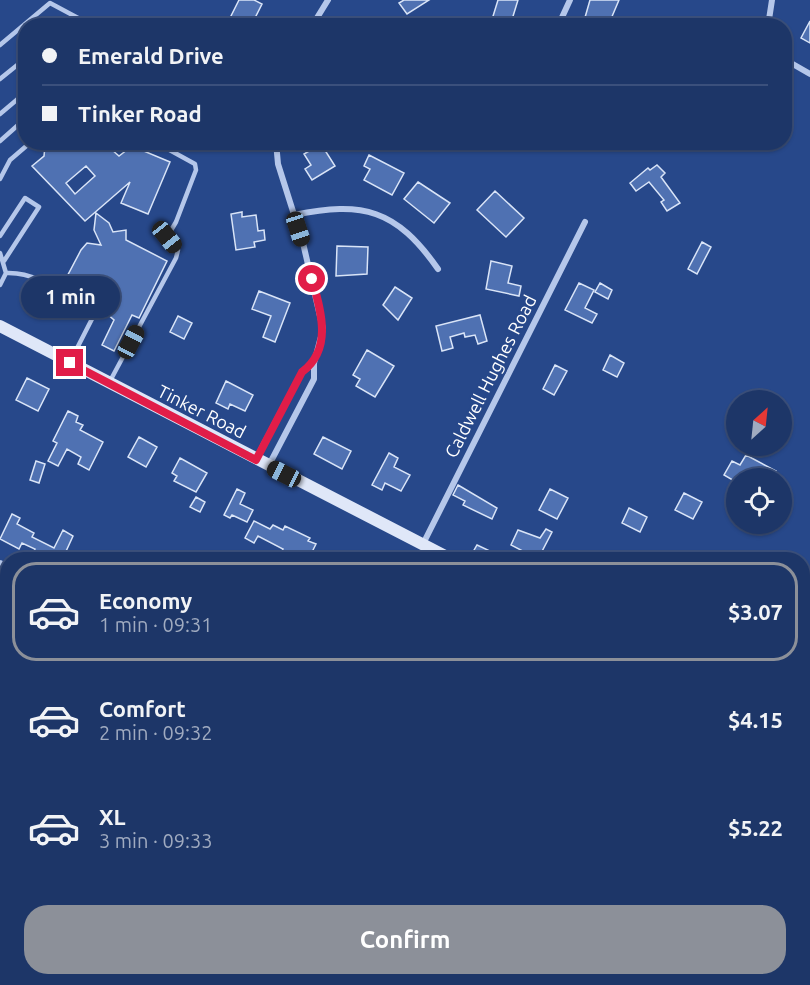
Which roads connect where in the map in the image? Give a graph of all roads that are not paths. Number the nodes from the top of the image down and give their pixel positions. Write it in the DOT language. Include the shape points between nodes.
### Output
graph roads {
  1 [pos="328,0"];
  2 [pos="570,0"];
  3 [pos="772,0"];
  4 [pos="76,17"];
  5 [pos="34,18"];
  6 [pos="317,18"];
  7 [pos="562,18"];
  8 [pos="768,18"];
  9 [pos="18,31"];
  10 [pos="0,45"];
  11 [pos="18,64"];
  12 [pos="792,64"];
  13 [pos="810,74"];
  14 [pos="0,79"];
  15 [pos="18,99"];
  16 [pos="0,114"];
  17 [pos="18,125"];
  18 [pos="0,141"];
  19 [pos="22,150"];
  20 [pos="170,150"];
  21 [pos="277,150"];
  22 [pos="0,179"];
  23 [pos="294,215"];
  24 [pos="585,222"];
  25 [pos="0,236"];
  26 [pos="0,253"];
  27 [pos="4,261"];
  28 [pos="438,268"];
  29 [pos="6,273"];
  30 [pos="0,285"];
  31 [pos="70,303"];
  32 [pos="78,307"];
  33 [pos="0,326"];
  34 [pos="70,363"];
  35 [pos="314,363"];
  36 [pos="109,383"];
  37 [pos="256,460"];
  38 [pos="269,466"];
  39 [pos="423,544"];
  40 [pos="438,552"];
  1 -- 6 [label="street"];
  2 -- 7 [label="street"];
  3 -- 8 [label="street"];
  4 -- 5 [label="lane" via="50,3"];
  9 -- 10 [label="lane"];
  11 -- 14 [label="lane"];
  12 -- 13 [label="street"];
  15 -- 16 [label="lane"];
  17 -- 18 [label="lane"];
  19 -- 22 [label="lane" via="10,160"];
  20 -- 36 [label="lane" via="195,164 196,170 167,237 178,250 176,258"];
  21 -- 23 [label="street"];
  23 -- 28 [label="street" via="332,207 378,215 420,244"];
  23 -- 35 [label="street" via="323,329"];
  24 -- 39 [label="street, Caldwell Hughes Road"];
  25 -- 27 [label="lane" via="25,198 39,207"];
  26 -- 27 [label="lane"];
  27 -- 29 [label="lane"];
  29 -- 30 [label="lane"];
  29 -- 31 [label="lane" via="23,272 38,277"];
  32 -- 34 [label="lane" via="94,315"];
  33 -- 34 [label="main road, Tinker Road"];
  34 -- 36 [label="main road, Tinker Road"];
  35 -- 37 [label="street" via="302,372"];
  35 -- 38 [label="street" via="314,378"];
  36 -- 37 [label="main road, Tinker Road"];
  37 -- 38 [label="main road, Tinker Road"];
  38 -- 39 [label="main road, Tinker Road"];
  39 -- 40 [label="main road, Tinker Road"];
}
